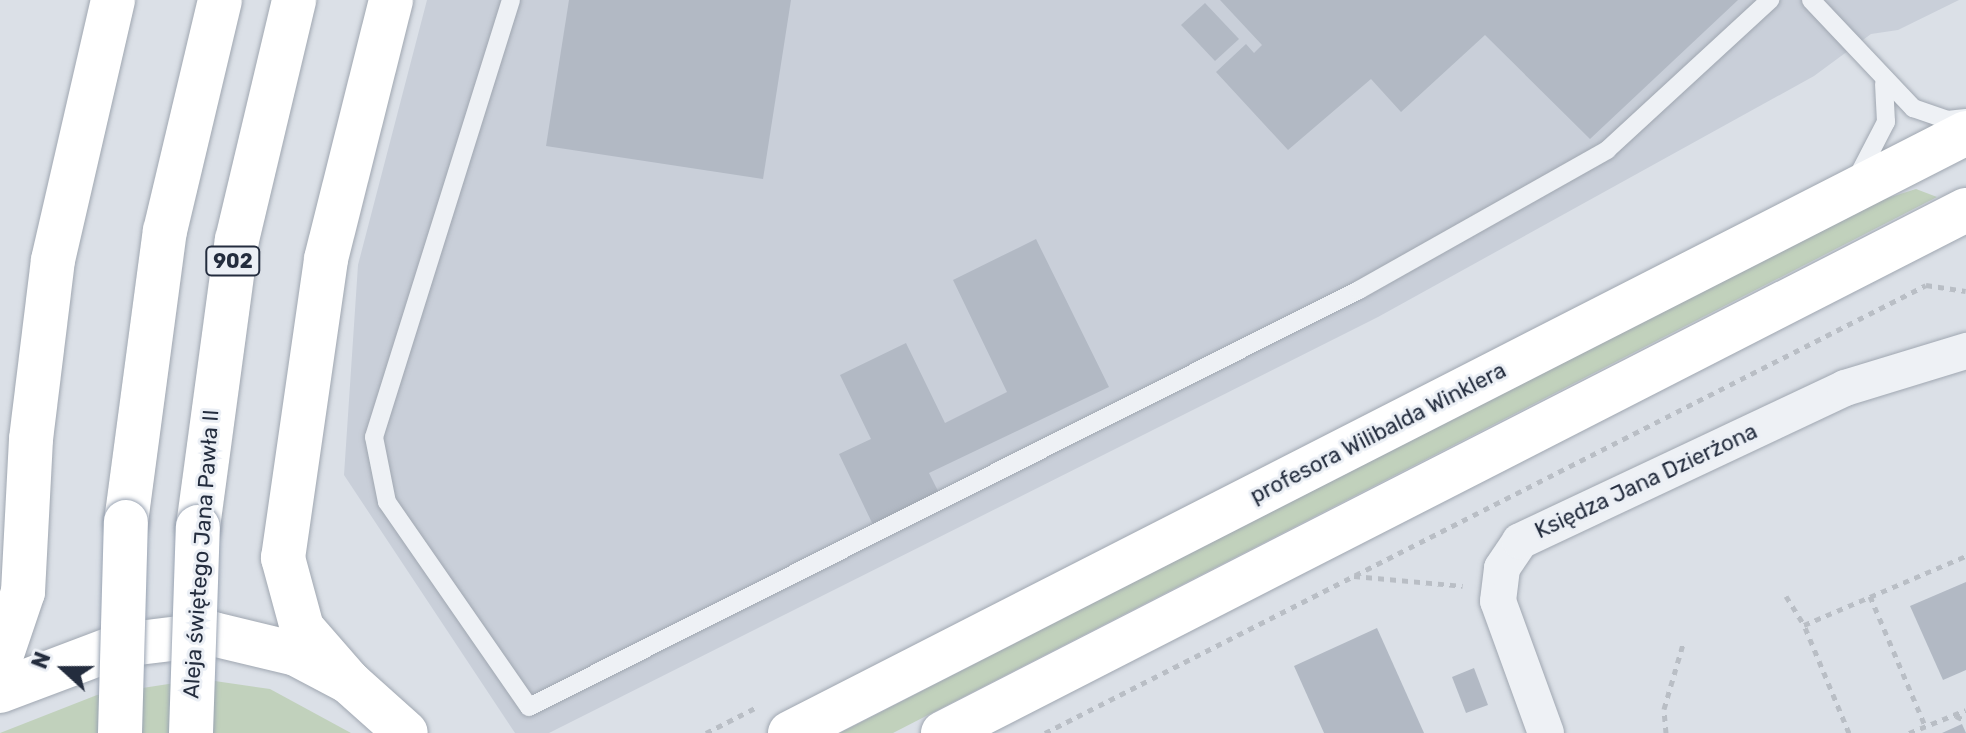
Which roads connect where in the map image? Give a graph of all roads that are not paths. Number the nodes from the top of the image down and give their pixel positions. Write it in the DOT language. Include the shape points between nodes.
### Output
graph roads {
  1 [pos="113,0"];
  2 [pos="220,0"];
  3 [pos="294,0"];
  4 [pos="391,0"];
  5 [pos="511,0"];
  6 [pos="1770,0"];
  7 [pos="1811,0"];
  8 [pos="1884,84"];
  9 [pos="1966,118"];
  10 [pos="1966,133"];
  11 [pos="1839,198"];
  12 [pos="1966,210"];
  13 [pos="1946,233"];
  14 [pos="1966,351"];
  15 [pos="0,660"];
  16 [pos="349,682"];
  17 [pos="0,691"];
  18 [pos="120,733"];
  19 [pos="191,733"];
  20 [pos="406,733"];
  21 [pos="790,733"];
  22 [pos="943,733"];
  23 [pos="1546,733"];
  1 -- 15 [label="main road" via="53,260 23,592"];
  2 -- 18 [label="main road, bridge" via="165,231 126,522"];
  3 -- 19 [label="main road, Aleja świętego Jana Pawła II / 902, bridge" via="237,240 198,527"];
  4 -- 16 [label="main road" via="326,259 283,558 302,628"];
  5 -- 6 [label="lane" via="374,437 387,502 529,707 1359,290 1607,150"];
  7 -- 8 [label="lane"];
  8 -- 9 [label="lane" via="1913,108 1947,120"];
  8 -- 11 [label="lane" via="1886,122 1873,158"];
  10 -- 11 [label="main road, profesora Wilibalda Winklera"];
  11 -- 21 [label="main road, profesora Wilibalda Winklera"];
  12 -- 13 [label="main road"];
  13 -- 22 [label="main road"];
  14 -- 23 [label="street, Księdza Jana Dzierżona" via="1845,388 1520,541 1500,587 1506,631"];
  16 -- 17 [label="main road" via="296,654 213,634 122,645"];
  16 -- 20 [label="main road"];
}
